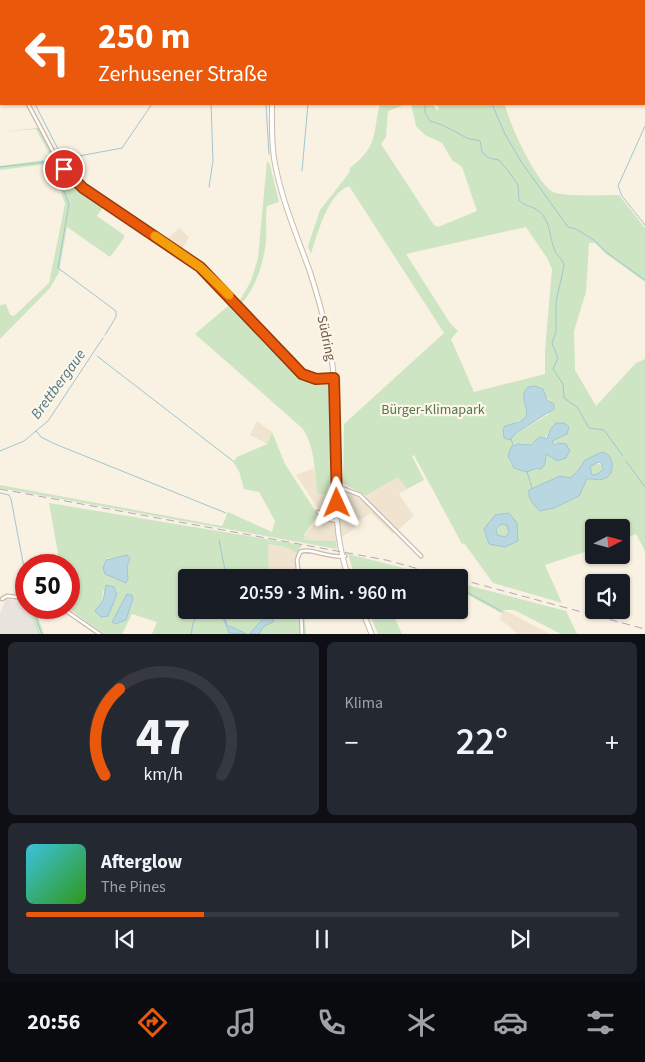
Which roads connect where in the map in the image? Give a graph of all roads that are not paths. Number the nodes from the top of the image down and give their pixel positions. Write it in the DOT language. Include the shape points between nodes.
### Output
graph roads {
  1 [pos="29,105"];
  2 [pos="272,105"];
  3 [pos="334,378"];
  4 [pos="337,486"];
  5 [pos="318,512"];
  6 [pos="337,521"];
  7 [pos="343,556"];
  8 [pos="421,556"];
  9 [pos="298,569"];
  10 [pos="347,569"];
  11 [pos="15,596"];
  12 [pos="1,598"];
  13 [pos="0,603"];
  14 [pos="78,619"];
  15 [pos="301,619"];
  16 [pos="366,619"];
  17 [pos="101,634"];
  18 [pos="302,634"];
  19 [pos="372,634"];
  1 -- 3 [label="street" via="57,159 75,181 200,267 302,374 316,379"];
  2 -- 3 [label="main road, Südring" via="272,144 277,175 317,296"];
  3 -- 4 [label="main road, Südring"];
  4 -- 6 [label="main road, Südring"];
  4 -- 8 [label="street" via="360,496"];
  5 -- 6 [label="street"];
  6 -- 7 [label="main road, Südring"];
  7 -- 9 [label="street" via="329,557 309,550 300,552"];
  7 -- 10 [label="main road, Südring"];
  11 -- 12 [label="street"];
  12 -- 13 [label="street"];
  14 -- 17 [label="street"];
  15 -- 18 [label="street"];
  16 -- 19 [label="main road"];
}
